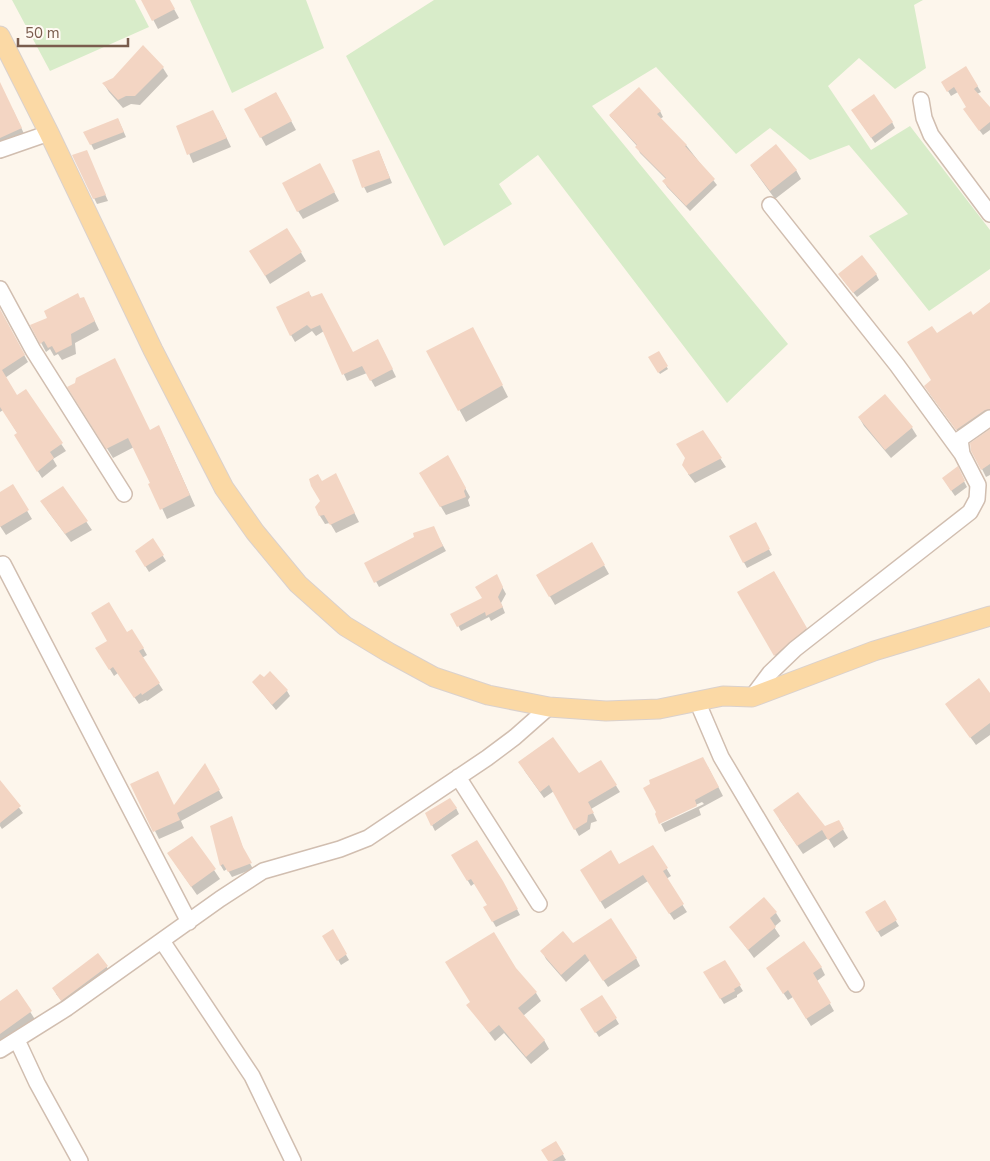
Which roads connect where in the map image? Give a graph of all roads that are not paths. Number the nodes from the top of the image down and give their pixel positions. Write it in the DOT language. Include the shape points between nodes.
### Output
graph roads {
  1 [pos="0,36"];
  2 [pos="921,100"];
  3 [pos="49,133"];
  4 [pos="0,150"];
  5 [pos="770,205"];
  6 [pos="990,214"];
  7 [pos="0,289"];
  8 [pos="990,418"];
  9 [pos="962,454"];
  10 [pos="124,494"];
  11 [pos="3,564"];
  12 [pos="988,620"];
  13 [pos="752,697"];
  14 [pos="697,701"];
  15 [pos="549,706"];
  16 [pos="458,778"];
  17 [pos="539,904"];
  18 [pos="189,922"];
  19 [pos="162,941"];
  20 [pos="856,984"];
  21 [pos="17,1040"];
  22 [pos="0,1050"];
  23 [pos="80,1161"];
  24 [pos="293,1161"];
  1 -- 3 [label="main road"];
  2 -- 6 [label="street" via="931,135"];
  3 -- 4 [label="street"];
  3 -- 15 [label="main road" via="149,342 224,488 298,584 345,626 434,677 488,694"];
  5 -- 9 [label="street" via="897,365"];
  7 -- 10 [label="street" via="33,350"];
  8 -- 9 [label="street" via="960,439"];
  9 -- 13 [label="street" via="978,485 977,498 970,512 795,650 770,673"];
  11 -- 18 [label="street"];
  12 -- 13 [label="main road" via="874,651"];
  13 -- 14 [label="main road" via="723,696"];
  14 -- 15 [label="main road" via="658,709 606,711"];
  14 -- 20 [label="street" via="721,757"];
  15 -- 16 [label="street" via="515,737"];
  16 -- 17 [label="street"];
  16 -- 18 [label="street" via="368,838 263,872"];
  18 -- 19 [label="street"];
  19 -- 21 [label="street"];
  19 -- 24 [label="street" via="252,1076"];
  21 -- 22 [label="street"];
  21 -- 23 [label="street"];
}
